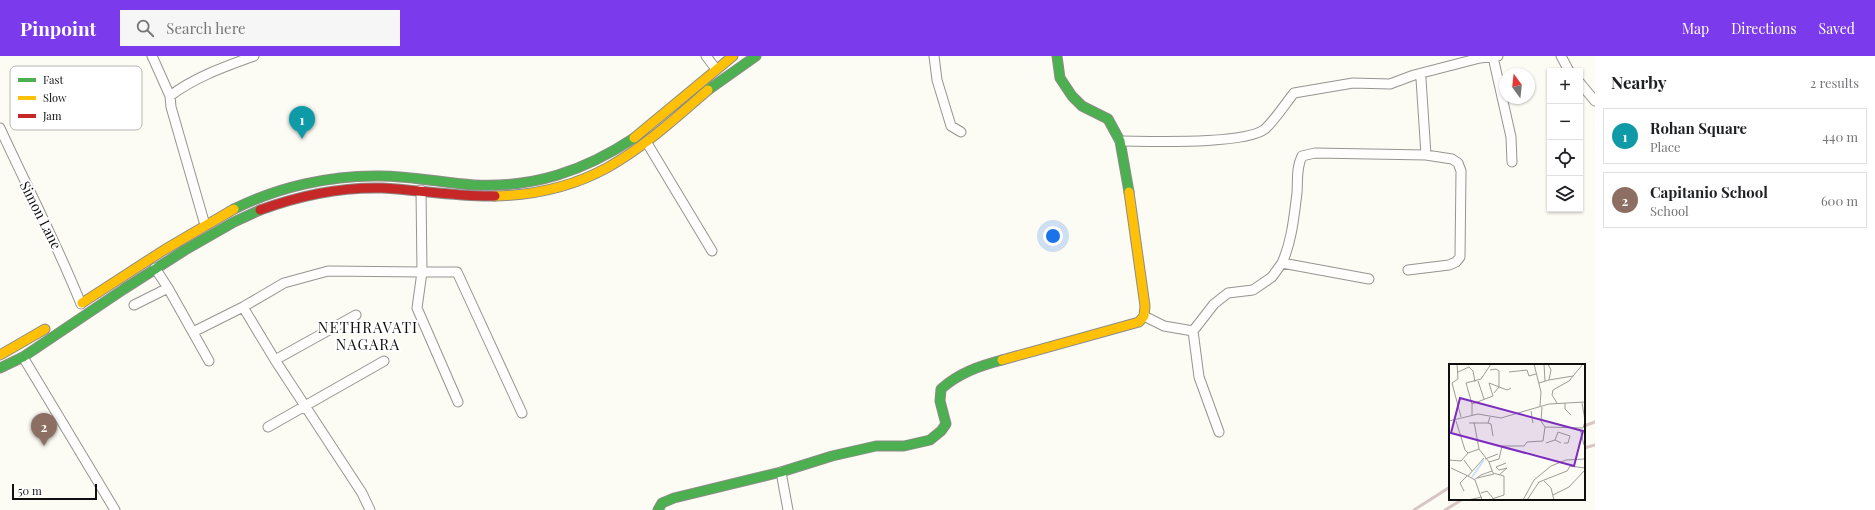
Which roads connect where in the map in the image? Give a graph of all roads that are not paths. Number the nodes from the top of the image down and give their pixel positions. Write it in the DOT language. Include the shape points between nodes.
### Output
graph roads {
  1 [pos="152,56"];
  2 [pos="254,56"];
  3 [pos="706,56"];
  4 [pos="733,56"];
  5 [pos="756,56"];
  6 [pos="934,56"];
  7 [pos="1057,56"];
  8 [pos="1561,56"];
  9 [pos="1496,57"];
  10 [pos="1567,68"];
  11 [pos="716,69"];
  12 [pos="1419,74"];
  13 [pos="1583,87"];
  14 [pos="170,96"];
  15 [pos="1595,101"];
  16 [pos="0,128"];
  17 [pos="961,132"];
  18 [pos="1120,141"];
  19 [pos="647,143"];
  20 [pos="1426,155"];
  21 [pos="1512,162"];
  22 [pos="421,190"];
  23 [pos="205,225"];
  24 [pos="712,251"];
  25 [pos="1282,263"];
  26 [pos="155,268"];
  27 [pos="1408,270"];
  28 [pos="422,272"];
  29 [pos="1369,279"];
  30 [pos="168,288"];
  31 [pos="134,305"];
  32 [pos="78,306"];
  33 [pos="244,307"];
  34 [pos="356,315"];
  35 [pos="1144,316"];
  36 [pos="56,321"];
  37 [pos="1193,331"];
  38 [pos="193,332"];
  39 [pos="0,355"];
  40 [pos="23,357"];
  41 [pos="275,360"];
  42 [pos="209,361"];
  43 [pos="384,361"];
  44 [pos="0,368"];
  45 [pos="458,402"];
  46 [pos="304,406"];
  47 [pos="522,413"];
  48 [pos="268,427"];
  49 [pos="1219,432"];
  50 [pos="781,472"];
  51 [pos="114,510"];
  52 [pos="370,510"];
  53 [pos="658,510"];
  54 [pos="788,510"];
  1 -- 14 [label="street"];
  2 -- 14 [label="street" via="200,77"];
  3 -- 11 [label="street"];
  4 -- 11 [label="main road"];
  5 -- 19 [label="main road" via="726,77"];
  6 -- 17 [label="street" via="937,80 948,118 951,126"];
  7 -- 18 [label="main road" via="1060,78 1072,96 1082,106 1108,119"];
  8 -- 10 [label="street"];
  9 -- 12 [label="street" via="1480,58"];
  9 -- 21 [label="street" via="1511,137"];
  11 -- 23 [label="main road" via="639,134 614,151 568,172 536,180 488,185 380,176 349,177 274,194 246,204"];
  12 -- 18 [label="street" via="1390,84 1352,83 1294,93 1264,129 1240,138"];
  12 -- 20 [label="street"];
  13 -- 15 [label="street"];
  14 -- 23 [label="street"];
  16 -- 32 [label="street, Simon Lane" via="62,257"];
  18 -- 35 [label="main road" via="1140,267"];
  19 -- 22 [label="main road" via="620,162 599,172 572,184 538,192 489,197"];
  19 -- 24 [label="street"];
  20 -- 25 [label="street" via="1322,153 1302,156 1298,164 1289,249"];
  20 -- 27 [label="street" via="1452,159 1458,163 1461,171 1460,257 1449,265"];
  22 -- 26 [label="main road" via="350,189 316,194 278,205 250,214"];
  22 -- 28 [label="street"];
  23 -- 32 [label="main road" via="149,258"];
  25 -- 29 [label="street"];
  25 -- 37 [label="street" via="1272,277 1253,290 1228,293 1214,304"];
  26 -- 30 [label="street"];
  26 -- 40 [label="main road"];
  28 -- 33 [label="street" via="328,272 284,283"];
  28 -- 45 [label="street" via="417,308"];
  28 -- 47 [label="street" via="456,272"];
  30 -- 31 [label="street"];
  30 -- 38 [label="street"];
  33 -- 38 [label="street"];
  33 -- 41 [label="street"];
  34 -- 41 [label="street"];
  35 -- 37 [label="street" via="1164,326"];
  35 -- 50 [label="main road" via="1139,322 973,368 950,381 941,390 940,401 946,424 942,431 930,440 904,446 876,446"];
  36 -- 39 [label="main road"];
  37 -- 49 [label="street" via="1199,377"];
  38 -- 42 [label="street"];
  40 -- 44 [label="main road"];
  40 -- 51 [label="street"];
  41 -- 46 [label="street"];
  43 -- 46 [label="street"];
  46 -- 48 [label="street"];
  46 -- 52 [label="street" via="362,493"];
  50 -- 53 [label="main road" via="674,498 662,503"];
  50 -- 54 [label="street"];
}
